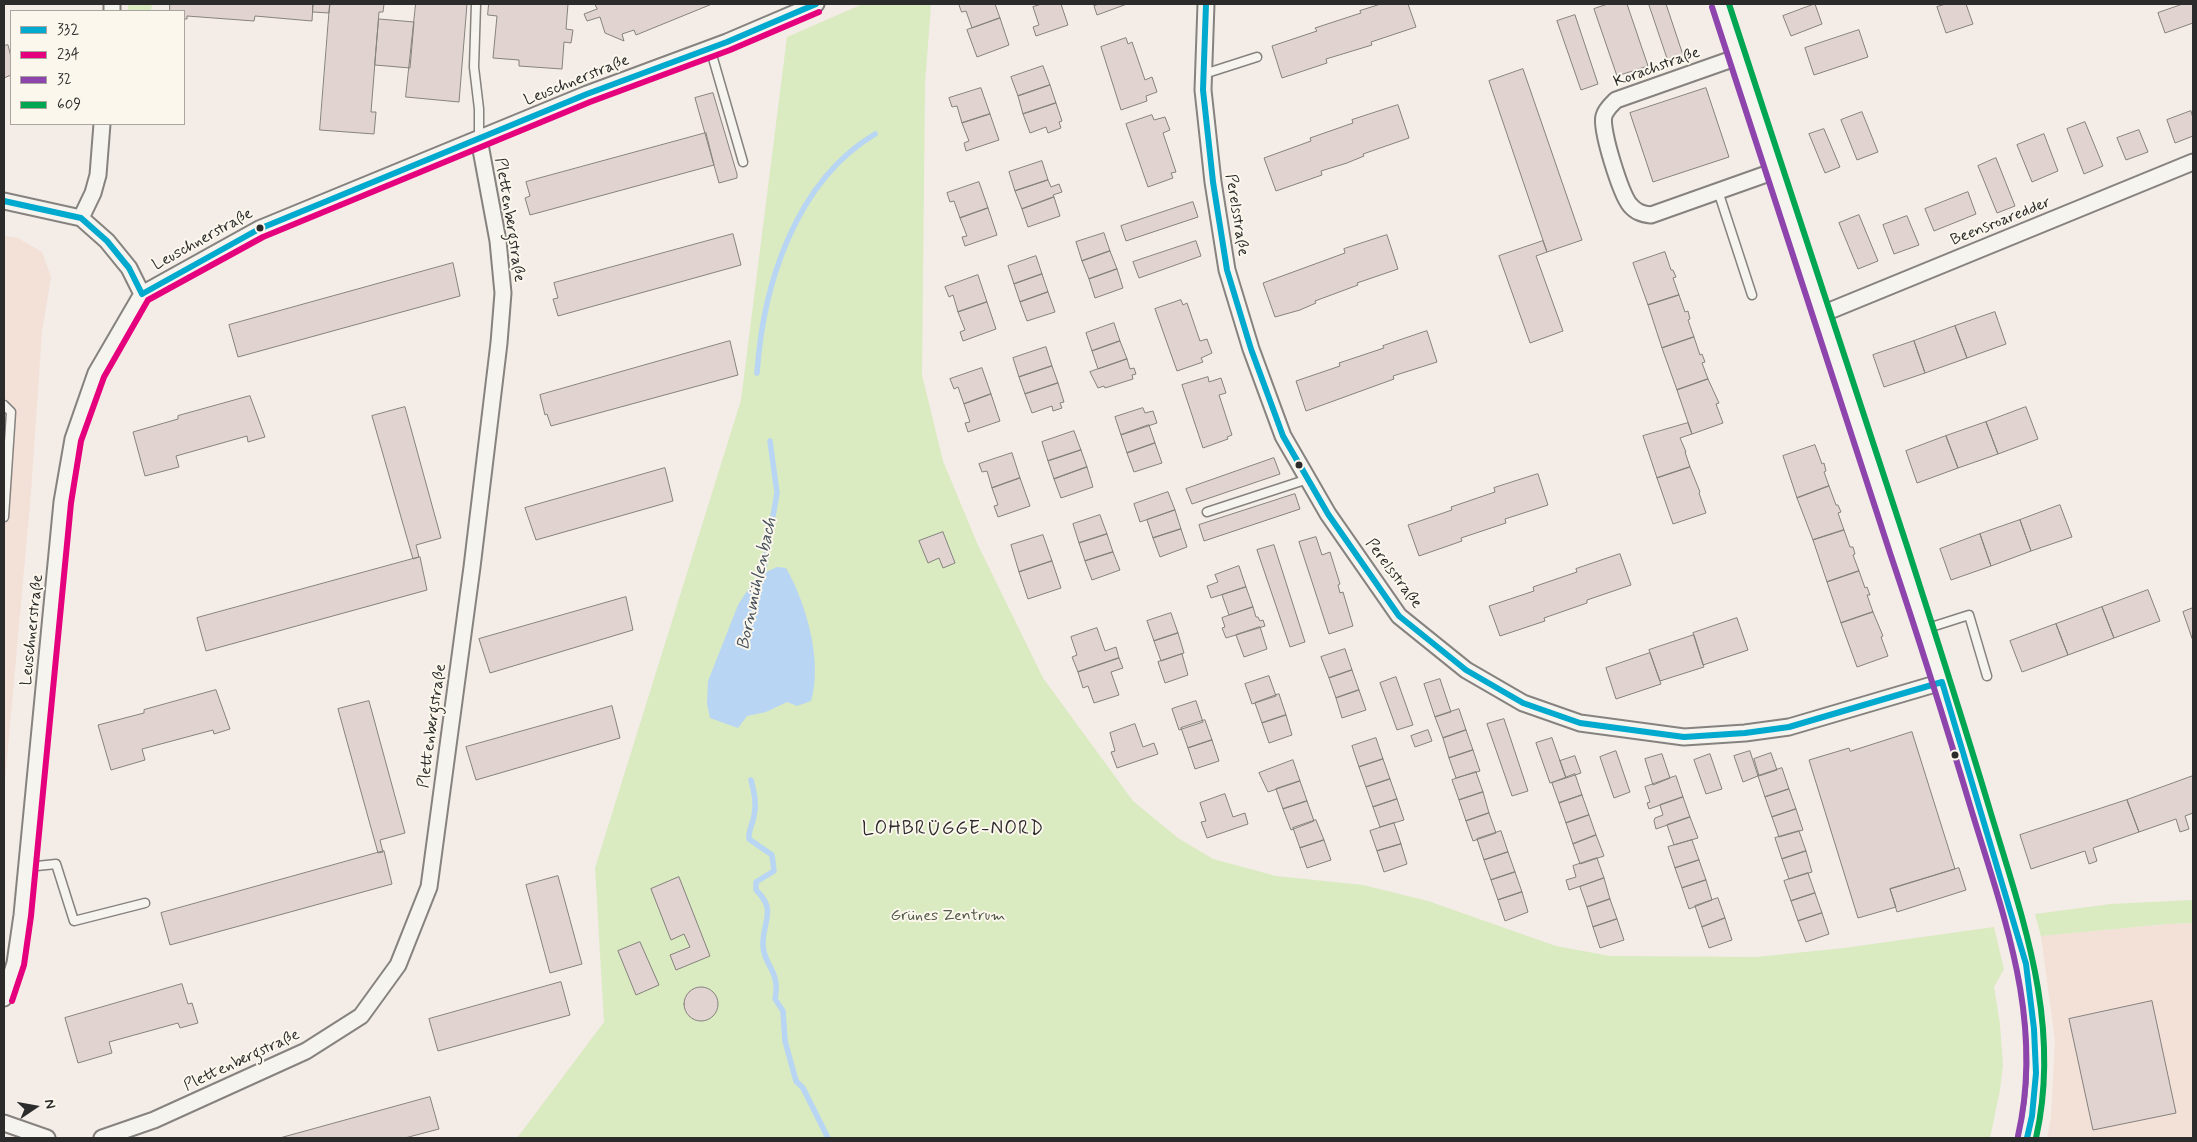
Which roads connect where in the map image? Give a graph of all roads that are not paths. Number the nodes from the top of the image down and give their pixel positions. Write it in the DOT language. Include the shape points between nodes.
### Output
graph roads {
  1 [pos="476,4"];
  2 [pos="816,4"];
  3 [pos="1206,4"];
  4 [pos="1720,4"];
  5 [pos="710,48"];
  6 [pos="1257,57"];
  7 [pos="1738,57"];
  8 [pos="1204,74"];
  9 [pos="102,125"];
  10 [pos="479,139"];
  11 [pos="743,162"];
  12 [pos="2193,162"];
  13 [pos="1775,171"];
  14 [pos="1718,191"];
  15 [pos="4,201"];
  16 [pos="81,218"];
  17 [pos="142,294"];
  18 [pos="1752,295"];
  19 [pos="1822,314"];
  20 [pos="4,405"];
  21 [pos="1308,479"];
  22 [pos="1207,512"];
  23 [pos="4,517"];
  24 [pos="1925,629"];
  25 [pos="1987,676"];
  26 [pos="1942,682"];
  27 [pos="27,866"];
  28 [pos="145,903"];
  29 [pos="4,998"];
  30 [pos="4,1123"];
  31 [pos="47,1138"];
  32 [pos="102,1138"];
  33 [pos="2027,1138"];
  1 -- 10 [label="lane" via="474,67"];
  2 -- 5 [label="street, Leuschnerstraße"];
  3 -- 8 [label="street, Perelsstraße"];
  4 -- 7 [label="street"];
  5 -- 10 [label="street, Leuschnerstraße"];
  5 -- 11 [label="lane"];
  6 -- 8 [label="lane"];
  7 -- 13 [label="street"];
  7 -- 14 [label="street, Korachstraße" via="1616,100 1604,116 1604,134 1625,195 1635,210 1651,215"];
  8 -- 21 [label="street, Perelsstraße" via="1213,182 1227,270 1251,349 1283,436"];
  9 -- 16 [label="street" via="98,175"];
  10 -- 17 [label="street, Leuschnerstraße" via="244,236"];
  10 -- 32 [label="street, Plettenbergstraße" via="498,241 503,293 472,567 430,887 398,965 361,1016 306,1051 154,1120"];
  12 -- 19 [label="street, Beensroaredder"];
  13 -- 14 [label="street, Korachstraße"];
  13 -- 19 [label="street"];
  14 -- 18 [label="lane"];
  15 -- 16 [label="street"];
  16 -- 17 [label="street" via="129,268"];
  17 -- 27 [label="street, Leuschnerstraße" via="96,373 73,440 62,502"];
  19 -- 24 [label="street"];
  20 -- 23 [label="lane" via="11,412"];
  21 -- 22 [label="lane"];
  21 -- 26 [label="street, Perelsstraße" via="1328,514 1399,616 1466,670 1523,703 1576,722 1684,737 1745,733 1789,727"];
  24 -- 25 [label="lane" via="1968,615"];
  24 -- 26 [label="street"];
  26 -- 33 [label="street" via="2026,964 2037,1056 2035,1096"];
  27 -- 28 [label="lane" via="56,864 74,921"];
  27 -- 29 [label="street, Leuschnerstraße" via="15,963"];
  30 -- 31 [label="street"];
}
